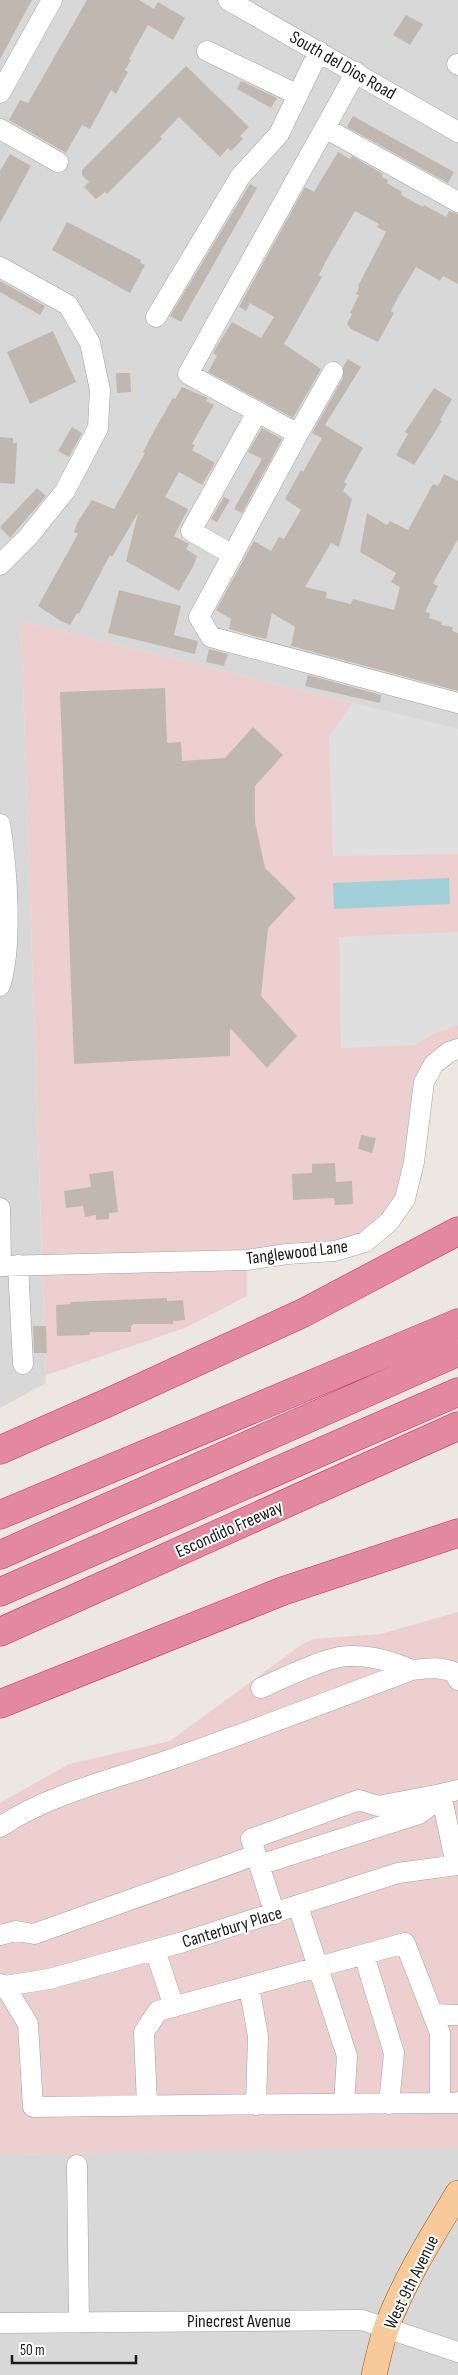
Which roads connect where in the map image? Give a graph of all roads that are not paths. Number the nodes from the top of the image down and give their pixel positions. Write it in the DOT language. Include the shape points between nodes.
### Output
graph roads {
  1 [pos="52,0"];
  2 [pos="228,0"];
  3 [pos="207,51"];
  4 [pos="319,51"];
  5 [pos="356,72"];
  6 [pos="0,94"];
  7 [pos="298,95"];
  8 [pos="325,128"];
  9 [pos="0,129"];
  10 [pos="458,132"];
  11 [pos="58,162"];
  12 [pos="458,202"];
  13 [pos="0,267"];
  14 [pos="156,317"];
  15 [pos="333,372"];
  16 [pos="257,412"];
  17 [pos="298,434"];
  18 [pos="233,555"];
  19 [pos="0,565"];
  20 [pos="458,703"];
  21 [pos="0,824"];
  22 [pos="3,876"];
  23 [pos="0,986"];
  24 [pos="458,1049"];
  25 [pos="0,1208"];
  26 [pos="458,1231"];
  27 [pos="6,1266"];
  28 [pos="458,1323"];
  29 [pos="458,1352"];
  30 [pos="23,1364"];
  31 [pos="458,1392"];
  32 [pos="454,1428"];
  33 [pos="0,1450"];
  34 [pos="0,1515"];
  35 [pos="458,1533"];
  36 [pos="0,1555"];
  37 [pos="0,1592"];
  38 [pos="0,1632"];
  39 [pos="412,1670"];
  40 [pos="458,1680"];
  41 [pos="261,1688"];
  42 [pos="0,1704"];
  43 [pos="443,1794"];
  44 [pos="0,1828"];
  45 [pos="255,1853"];
  46 [pos="457,1865"];
  47 [pos="298,1906"];
  48 [pos="275,1914"];
  49 [pos="0,1935"];
  50 [pos="155,1950"];
  51 [pos="364,1955"];
  52 [pos="317,1968"];
  53 [pos="249,1986"];
  54 [pos="2,1987"];
  55 [pos="174,2007"];
  56 [pos="433,2014"];
  57 [pos="458,2015"];
  58 [pos="449,2102"];
  59 [pos="344,2104"];
  60 [pos="389,2104"];
  61 [pos="256,2105"];
  62 [pos="146,2106"];
  63 [pos="77,2166"];
  64 [pos="458,2193"];
  65 [pos="79,2322"];
  66 [pos="0,2323"];
  67 [pos="386,2329"];
  68 [pos="458,2352"];
  69 [pos="374,2375"];
  1 -- 6 [label="street"];
  2 -- 4 [label="street, South del Dios Road"];
  3 -- 7 [label="street"];
  4 -- 5 [label="street, South del Dios Road"];
  4 -- 7 [label="street"];
  5 -- 8 [label="street"];
  5 -- 10 [label="street, South del Dios Road"];
  7 -- 14 [label="street" via="280,134 240,177"];
  8 -- 12 [label="street"];
  8 -- 16 [label="street" via="188,374"];
  9 -- 11 [label="street"];
  13 -- 19 [label="street" via="68,305 90,343 100,390 98,428 65,491 28,537"];
  15 -- 17 [label="street"];
  16 -- 17 [label="street"];
  16 -- 18 [label="street" via="191,531"];
  17 -- 18 [label="street"];
  18 -- 20 [label="street" via="199,617 211,637"];
  21 -- 22 [label="street"];
  22 -- 23 [label="street" via="6,969"];
  24 -- 27 [label="street, Tanglewood Lane" via="434,1064 424,1082 414,1162 405,1199 389,1222 365,1242 335,1251 247,1260"];
  25 -- 27 [label="street"];
  26 -- 33 [label="highway" via="303,1313"];
  27 -- 30 [label="street"];
  28 -- 34 [label="highway"];
  29 -- 36 [label="highway"];
  31 -- 37 [label="highway"];
  32 -- 38 [label="highway, Escondido Freeway"];
  35 -- 42 [label="highway" via="283,1591"];
  39 -- 40 [label="street" via="447,1669 456,1673"];
  39 -- 41 [label="street" via="378,1658 346,1656"];
  39 -- 44 [label="street" via="235,1737 89,1786 13,1818"];
  43 -- 45 [label="street" via="419,1814"];
  43 -- 45 [label="street" via="378,1806 359,1800"];
  43 -- 46 [label="street"];
  45 -- 48 [label="street"];
  45 -- 49 [label="street" via="34,1934 16,1931"];
  46 -- 47 [label="street, Canterbury Place" via="398,1873"];
  47 -- 48 [label="street, Canterbury Place"];
  47 -- 52 [label="street"];
  48 -- 50 [label="street, Canterbury Place"];
  50 -- 54 [label="street, Canterbury Place" via="49,1979"];
  50 -- 55 [label="street"];
  51 -- 52 [label="street"];
  51 -- 56 [label="street" via="405,1943"];
  51 -- 60 [label="street" via="394,2053"];
  52 -- 53 [label="street"];
  52 -- 59 [label="street" via="347,2056"];
  53 -- 55 [label="street"];
  53 -- 61 [label="street" via="258,2036"];
  54 -- 62 [label="street" via="28,2024 33,2107"];
  55 -- 62 [label="street" via="158,2012 144,2032"];
  56 -- 57 [label="street"];
  56 -- 58 [label="street" via="440,2033"];
  58 -- 60 [label="street"];
  59 -- 60 [label="street"];
  59 -- 61 [label="street"];
  61 -- 62 [label="street"];
  63 -- 65 [label="street"];
  64 -- 67 [label="main road, West 9th Avenue" via="422,2252"];
  65 -- 66 [label="street, Pinecrest Avenue"];
  65 -- 67 [label="street, Pinecrest Avenue" via="362,2320"];
  67 -- 68 [label="street, Pinecrest Avenue"];
  67 -- 69 [label="main road, West 9th Avenue"];
}
